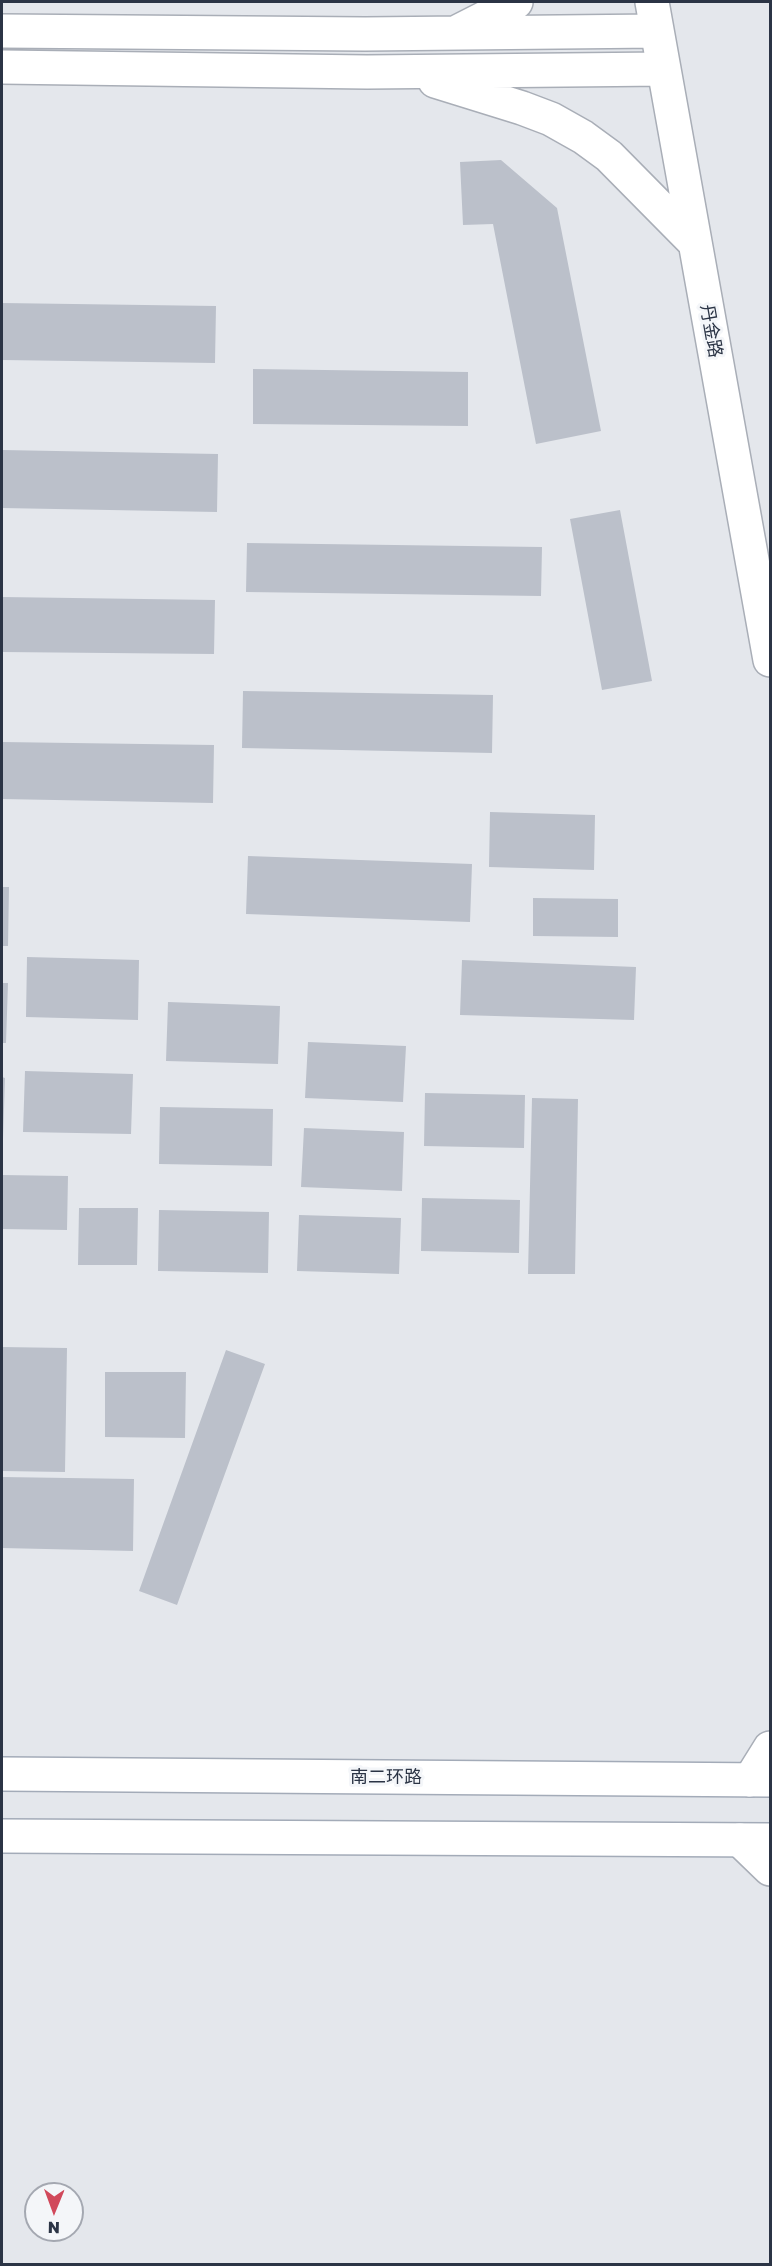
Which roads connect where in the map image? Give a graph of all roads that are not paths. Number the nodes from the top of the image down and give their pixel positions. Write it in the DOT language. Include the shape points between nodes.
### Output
graph roads {
  1 [pos="516,2"];
  2 [pos="655,16"];
  3 [pos="2,31"];
  4 [pos="452,34"];
  5 [pos="2,67"];
  6 [pos="664,69"];
  7 [pos="405,72"];
  8 [pos="695,243"];
  9 [pos="771,660"];
  10 [pos="771,1748"];
  11 [pos="2,1774"];
  12 [pos="760,1780"];
  13 [pos="2,1836"];
  14 [pos="755,1840"];
  15 [pos="771,1869"];
  1 -- 4 [label="main road"];
  2 -- 4 [label="main road"];
  2 -- 6 [label="main road, 丹金路"];
  3 -- 4 [label="main road"];
  5 -- 7 [label="main road"];
  6 -- 7 [label="main road"];
  6 -- 8 [label="main road, 丹金路"];
  7 -- 8 [label="main road" via="522,108 584,137 624,170"];
  8 -- 9 [label="main road, 丹金路"];
  10 -- 12 [label="main road"];
  11 -- 12 [label="main road, 南二环路"];
  13 -- 14 [label="main road"];
  14 -- 15 [label="main road"];
}
